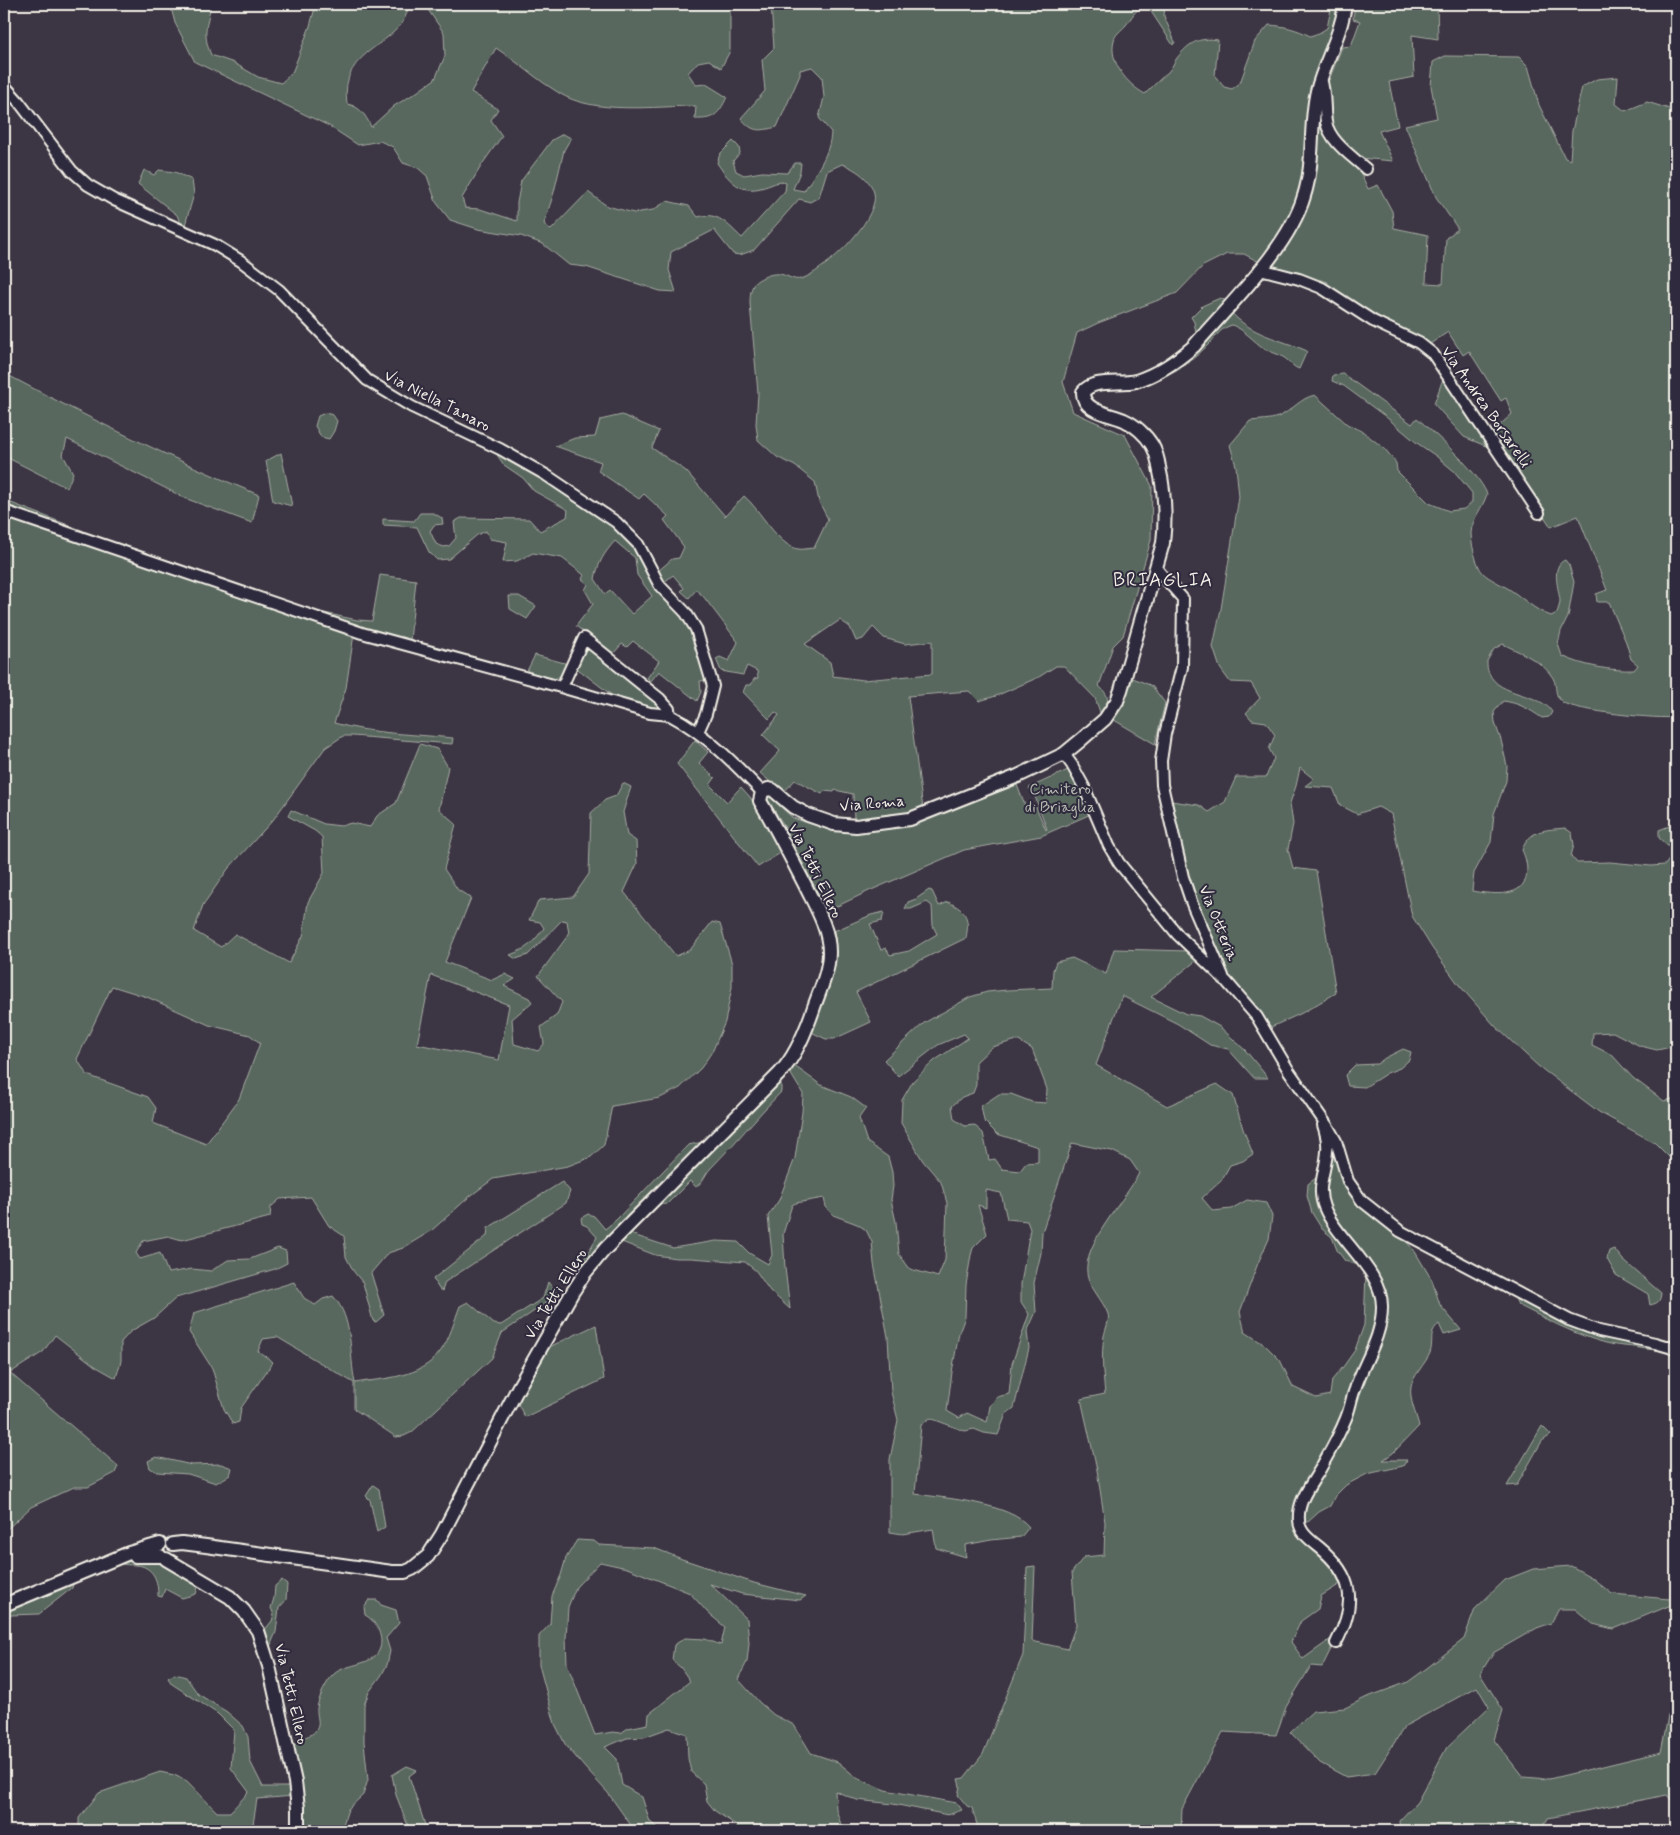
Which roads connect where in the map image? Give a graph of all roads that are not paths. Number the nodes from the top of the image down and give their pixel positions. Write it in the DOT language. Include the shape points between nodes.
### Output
graph roads {
  1 [pos="1345,4"];
  2 [pos="1321,79"];
  3 [pos="4,85"];
  4 [pos="1366,169"];
  5 [pos="1260,269"];
  6 [pos="4,511"];
  7 [pos="1539,513"];
  8 [pos="1156,568"];
  9 [pos="562,687"];
  10 [pos="670,715"];
  11 [pos="698,732"];
  12 [pos="1064,754"];
  13 [pos="762,792"];
  14 [pos="1226,981"];
  15 [pos="1319,1113"];
  16 [pos="1676,1350"];
  17 [pos="168,1552"];
  18 [pos="4,1605"];
  19 [pos="1336,1643"];
  20 [pos="298,1831"];
  1 -- 2 [label="main road" via="1336,42"];
  2 -- 4 [label="street" via="1330,133"];
  2 -- 5 [label="main road" via="1315,103 1304,197 1285,236"];
  3 -- 11 [label="street, Via Niella Tanaro" via="72,171 88,185 215,245 241,261 279,290 367,380 412,407 500,449 616,522 638,544 660,586 686,613 696,629 713,686"];
  5 -- 7 [label="street, Via Andrea Borsarelli" via="1322,288 1432,354"];
  5 -- 8 [label="main road" via="1194,346 1178,360 1136,380 1093,384 1083,392 1083,397 1093,409 1126,421 1153,446 1166,503 1166,521"];
  6 -- 9 [label="street" via="362,633"];
  8 -- 12 [label="main road, Via Roma" via="1117,701 1105,719"];
  8 -- 14 [label="street, Via Otteria" via="1183,599 1182,667 1165,734 1162,785 1183,877"];
  9 -- 10 [label="street" via="650,713"];
  9 -- 10 [label="street, Via Roma" via="584,638 660,699"];
  10 -- 11 [label="street, Via Roma"];
  11 -- 13 [label="street, Via Roma"];
  12 -- 13 [label="main road, Via Roma" via="921,815 889,822 856,826 834,824 793,807 773,790"];
  12 -- 14 [label="street, Via Otteria" via="1084,787 1119,863 1178,935"];
  13 -- 17 [label="main road, Via Tetti Ellero" via="760,801 781,836 827,937 826,972 809,1022 790,1061 779,1074 585,1273 518,1388 428,1556 412,1569 392,1572 194,1545"];
  14 -- 15 [label="street" via="1257,1017"];
  15 -- 16 [label="street" via="1336,1141 1353,1191 1400,1232 1569,1320"];
  15 -- 19 [label="street" via="1328,1153 1320,1193 1324,1207 1331,1222 1369,1271 1381,1297 1382,1308 1377,1340 1355,1388 1346,1418 1299,1509 1304,1533 1332,1558 1346,1582 1350,1598 1348,1616"];
  17 -- 18 [label="main road, Via Tetti Ellero" via="120,1557"];
  17 -- 20 [label="main road, Via Tetti Ellero" via="184,1570 230,1597 258,1631 295,1782"];
}
